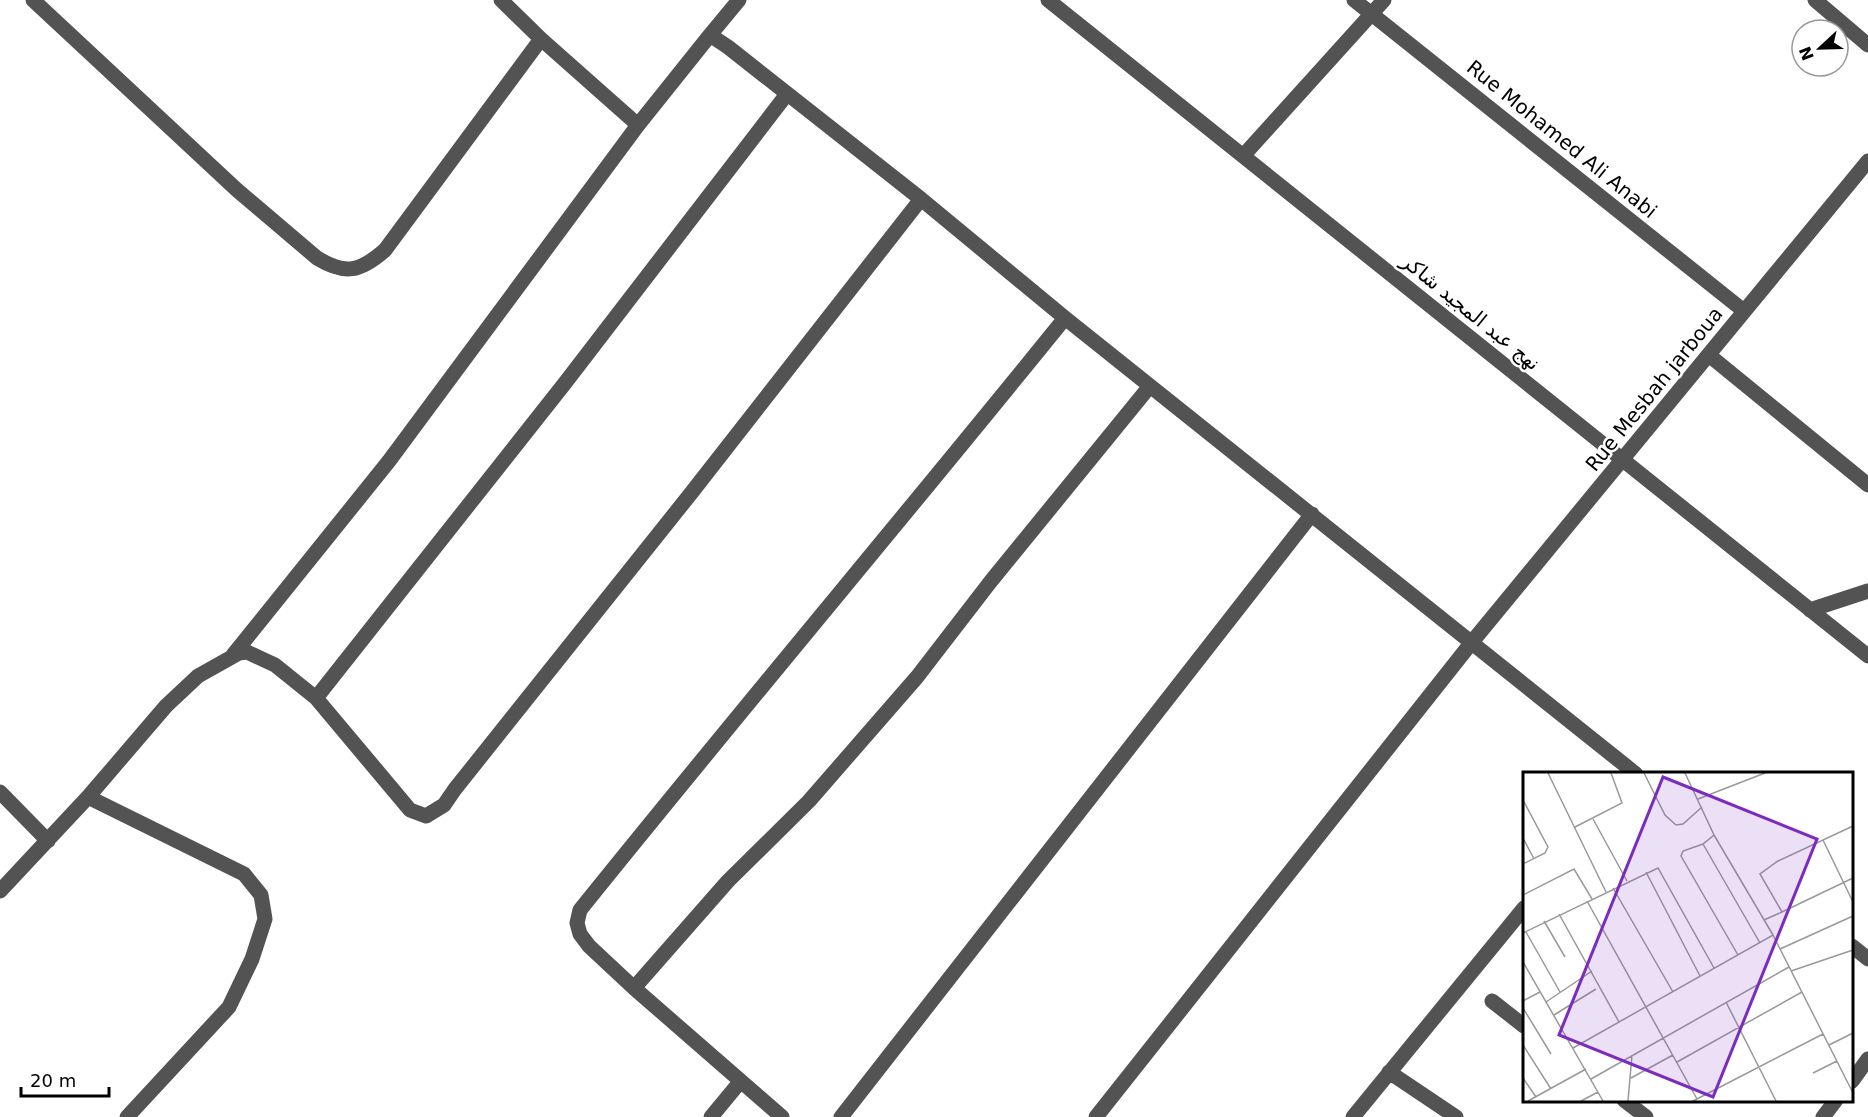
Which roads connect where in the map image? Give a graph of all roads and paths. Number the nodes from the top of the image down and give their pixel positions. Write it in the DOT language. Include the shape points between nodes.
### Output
graph roads {
  1 [pos="33,0"];
  2 [pos="501,0"];
  3 [pos="1048,0"];
  4 [pos="1354,0"];
  5 [pos="1384,0"];
  6 [pos="1815,0"];
  7 [pos="735,5"];
  8 [pos="1372,15"];
  9 [pos="710,35"];
  10 [pos="541,39"];
  11 [pos="1868,45"];
  12 [pos="787,94"];
  13 [pos="638,125"];
  14 [pos="1243,156"];
  15 [pos="1868,162"];
  16 [pos="921,199"];
  17 [pos="1744,311"];
  18 [pos="1065,318"];
  19 [pos="1710,356"];
  20 [pos="1150,386"];
  21 [pos="1623,461"];
  22 [pos="1868,485"];
  23 [pos="1312,514"];
  24 [pos="1868,591"];
  25 [pos="1810,610"];
  26 [pos="1472,642"];
  27 [pos="233,656"];
  28 [pos="1868,656"];
  29 [pos="316,698"];
  30 [pos="1634,772"];
  31 [pos="0,792"];
  32 [pos="88,797"];
  33 [pos="48,841"];
  34 [pos="0,891"];
  35 [pos="1523,909"];
  36 [pos="1853,948"];
  37 [pos="1868,959"];
  38 [pos="634,987"];
  39 [pos="1492,1001"];
  40 [pos="1523,1025"];
  41 [pos="1868,1059"];
  42 [pos="1389,1072"];
  43 [pos="1853,1078"];
  44 [pos="740,1082"];
  45 [pos="1625,1102"];
  46 [pos="1835,1102"];
  47 [pos="127,1117"];
  48 [pos="711,1117"];
  49 [pos="782,1117"];
  50 [pos="842,1117"];
  51 [pos="1096,1117"];
  52 [pos="1353,1117"];
  53 [pos="1456,1117"];
  54 [pos="1646,1117"];
  55 [pos="1823,1117"];
  1 -- 10 [label="street" via="237,190 317,258 345,270 374,260 385,250"];
  2 -- 10 [label="street"];
  3 -- 14 [label="street, نهج عبد المجيد شاكر"];
  4 -- 8 [label="street, Rue Mohamed Ali Anabi"];
  5 -- 8 [label="street"];
  6 -- 11 [label="street"];
  7 -- 9 [label="street"];
  8 -- 14 [label="street"];
  8 -- 17 [label="street, Rue Mohamed Ali Anabi"];
  9 -- 12 [label="street"];
  9 -- 13 [label="street"];
  10 -- 13 [label="street"];
  12 -- 16 [label="street"];
  12 -- 29 [label="street"];
  13 -- 27 [label="street" via="389,461"];
  14 -- 21 [label="street, نهج عبد المجيد شاكر"];
  15 -- 17 [label="street, Rue Mesbah jarboua"];
  16 -- 18 [label="street"];
  16 -- 29 [label="street" via="444,805 426,816 410,810"];
  17 -- 19 [label="street, Rue Mesbah jarboua"];
  18 -- 20 [label="street"];
  18 -- 38 [label="street" via="580,910 580,934"];
  19 -- 21 [label="street, Rue Mesbah jarboua"];
  19 -- 22 [label="street"];
  20 -- 23 [label="street"];
  20 -- 38 [label="street" via="917,677 809,801 728,881"];
  21 -- 25 [label="street, نهج عبد المجيد شاكر"];
  21 -- 26 [label="street, Rue Mesbah jarboua"];
  23 -- 26 [label="street"];
  23 -- 50 [label="street"];
  24 -- 25 [label="street"];
  25 -- 28 [label="street, نهج عبد المجيد شاكر"];
  26 -- 30 [label="street"];
  26 -- 51 [label="street, Rue Mesbah jarboua"];
  27 -- 29 [label="street" via="247,652 260,657"];
  27 -- 32 [label="street" via="198,676 166,706"];
  31 -- 33 [label="street"];
  32 -- 33 [label="street"];
  32 -- 47 [label="street" via="244,874 261,895 265,919 252,959 229,1007"];
  33 -- 34 [label="street"];
  35 -- 42 [label="street"];
  36 -- 37 [label="street"];
  38 -- 44 [label="street"];
  39 -- 40 [label="street"];
  41 -- 43 [label="street"];
  42 -- 52 [label="street"];
  42 -- 53 [label="street"];
  44 -- 48 [label="street"];
  44 -- 49 [label="street"];
  45 -- 54 [label="street"];
  46 -- 55 [label="street"];
}
